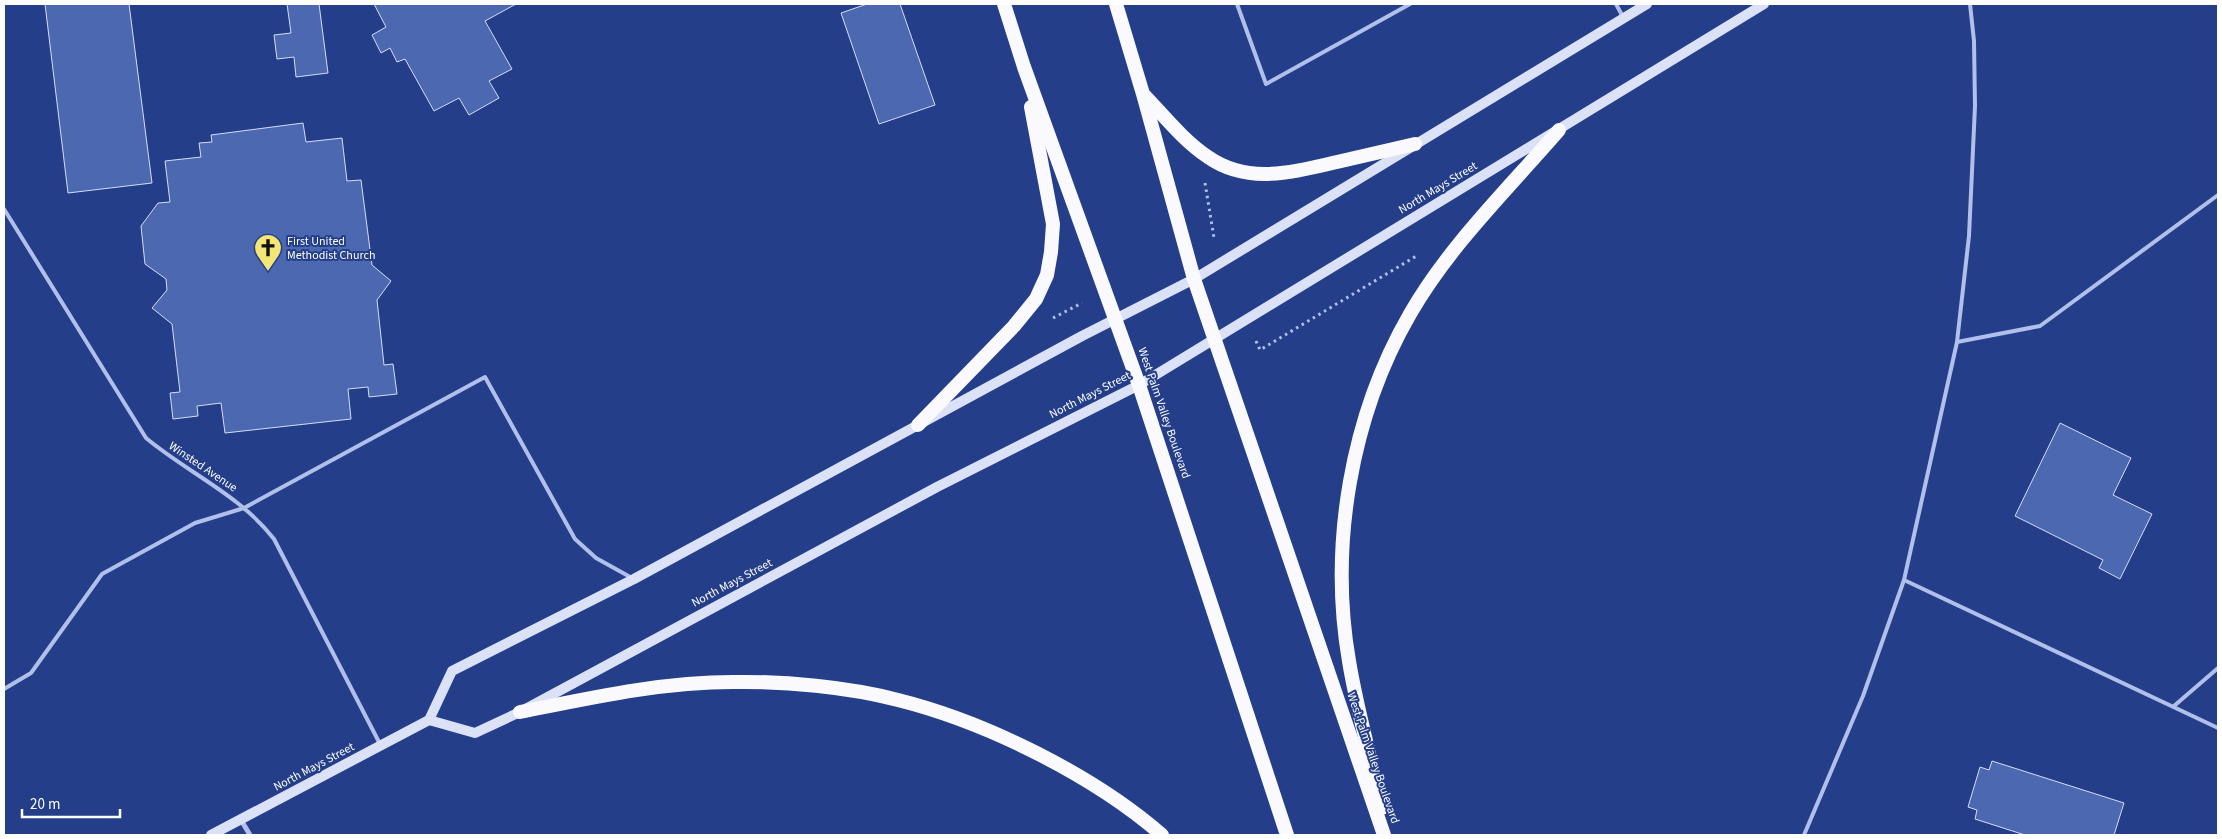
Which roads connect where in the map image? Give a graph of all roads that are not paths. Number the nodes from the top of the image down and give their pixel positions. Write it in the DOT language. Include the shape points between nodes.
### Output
graph roads {
  1 [pos="1004,4"];
  2 [pos="1116,4"];
  3 [pos="1237,4"];
  4 [pos="1410,4"];
  5 [pos="1616,4"];
  6 [pos="1647,4"];
  7 [pos="1764,4"];
  8 [pos="1970,4"];
  9 [pos="1624,18"];
  10 [pos="1024,66"];
  11 [pos="1143,94"];
  12 [pos="1559,130"];
  13 [pos="1415,144"];
  14 [pos="2218,195"];
  15 [pos="4,209"];
  16 [pos="1194,279"];
  17 [pos="1115,319"];
  18 [pos="1214,338"];
  19 [pos="1957,342"];
  20 [pos="1139,384"];
  21 [pos="918,425"];
  22 [pos="244,508"];
  23 [pos="634,579"];
  24 [pos="1904,580"];
  25 [pos="2218,668"];
  26 [pos="4,689"];
  27 [pos="2174,706"];
  28 [pos="520,712"];
  29 [pos="429,720"];
  30 [pos="2218,728"];
  31 [pos="381,746"];
  32 [pos="240,819"];
  33 [pos="210,835"];
  34 [pos="250,835"];
  35 [pos="1162,835"];
  36 [pos="1287,835"];
  37 [pos="1384,835"];
  38 [pos="1389,835"];
  39 [pos="1804,835"];
  1 -- 10 [label="highway, West Palm Valley Boulevard"];
  2 -- 11 [label="highway, West Palm Valley Boulevard"];
  3 -- 4 [label="lane" via="1266,84"];
  5 -- 9 [label="lane"];
  6 -- 9 [label="main road"];
  7 -- 12 [label="main road, North Mays Street"];
  8 -- 19 [label="lane" via="1975,116 1969,236"];
  9 -- 13 [label="main road"];
  10 -- 17 [label="highway, West Palm Valley Boulevard"];
  10 -- 21 [label="highway" via="1053,224 1047,275 1036,299 1014,326"];
  11 -- 13 [label="highway" via="1194,146 1210,158 1245,173 1292,172"];
  11 -- 16 [label="highway, West Palm Valley Boulevard"];
  12 -- 18 [label="main road, North Mays Street"];
  12 -- 38 [label="highway" via="1457,246 1410,313 1376,386 1356,456 1344,528 1343,617 1349,661"];
  13 -- 16 [label="main road"];
  14 -- 19 [label="lane" via="2040,326"];
  15 -- 22 [label="lane, Winsted Avenue" via="146,438"];
  16 -- 17 [label="main road"];
  16 -- 18 [label="highway, West Palm Valley Boulevard"];
  17 -- 20 [label="highway, West Palm Valley Boulevard"];
  17 -- 21 [label="main road"];
  18 -- 20 [label="main road, North Mays Street"];
  18 -- 37 [label="highway, West Palm Valley Boulevard"];
  19 -- 24 [label="lane"];
  20 -- 28 [label="main road, North Mays Street" via="937,487"];
  20 -- 36 [label="highway, West Palm Valley Boulevard"];
  21 -- 23 [label="main road"];
  22 -- 23 [label="lane" via="485,377 575,539 596,558"];
  22 -- 26 [label="lane" via="195,523 102,574 31,673"];
  22 -- 31 [label="lane, Winsted Avenue" via="262,523 274,539"];
  23 -- 29 [label="main road" via="452,671"];
  24 -- 27 [label="lane"];
  24 -- 39 [label="lane" via="1862,696"];
  25 -- 27 [label="lane"];
  27 -- 30 [label="lane"];
  28 -- 29 [label="main road, North Mays Street" via="475,733"];
  28 -- 35 [label="highway" via="628,691 678,684 732,682 838,690 898,700 1004,738 1057,765 1105,793"];
  29 -- 31 [label="main road, North Mays Street"];
  31 -- 32 [label="main road, North Mays Street"];
  32 -- 33 [label="main road, North Mays Street"];
  32 -- 34 [label="street"];
}
